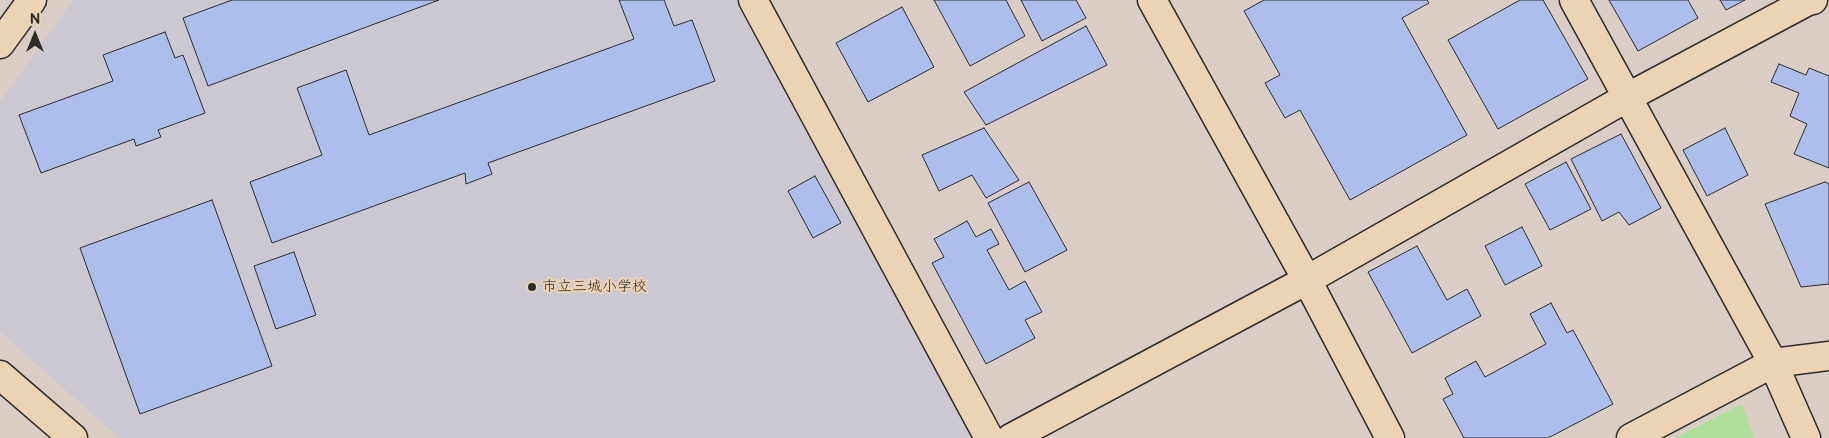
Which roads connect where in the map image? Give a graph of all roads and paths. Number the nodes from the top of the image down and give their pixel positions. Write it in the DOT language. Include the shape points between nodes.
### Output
graph roads {
  1 [pos="32,0"];
  2 [pos="753,0"];
  3 [pos="1152,0"];
  4 [pos="1574,0"];
  5 [pos="1810,0"];
  6 [pos="0,44"];
  7 [pos="1628,97"];
  8 [pos="1307,280"];
  9 [pos="1829,356"];
  10 [pos="1773,363"];
  11 [pos="0,374"];
  12 [pos="73,438"];
  13 [pos="989,438"];
  14 [pos="1011,438"];
  15 [pos="1390,438"];
  16 [pos="1631,438"];
  17 [pos="1806,438"];
  1 -- 6 [label="street"];
  2 -- 13 [label="street"];
  3 -- 8 [label="street"];
  4 -- 7 [label="street"];
  5 -- 7 [label="street"];
  7 -- 8 [label="street"];
  7 -- 10 [label="street"];
  8 -- 14 [label="street"];
  8 -- 15 [label="street"];
  9 -- 10 [label="street"];
  10 -- 16 [label="street"];
  10 -- 17 [label="street"];
  11 -- 12 [label="street"];
}
